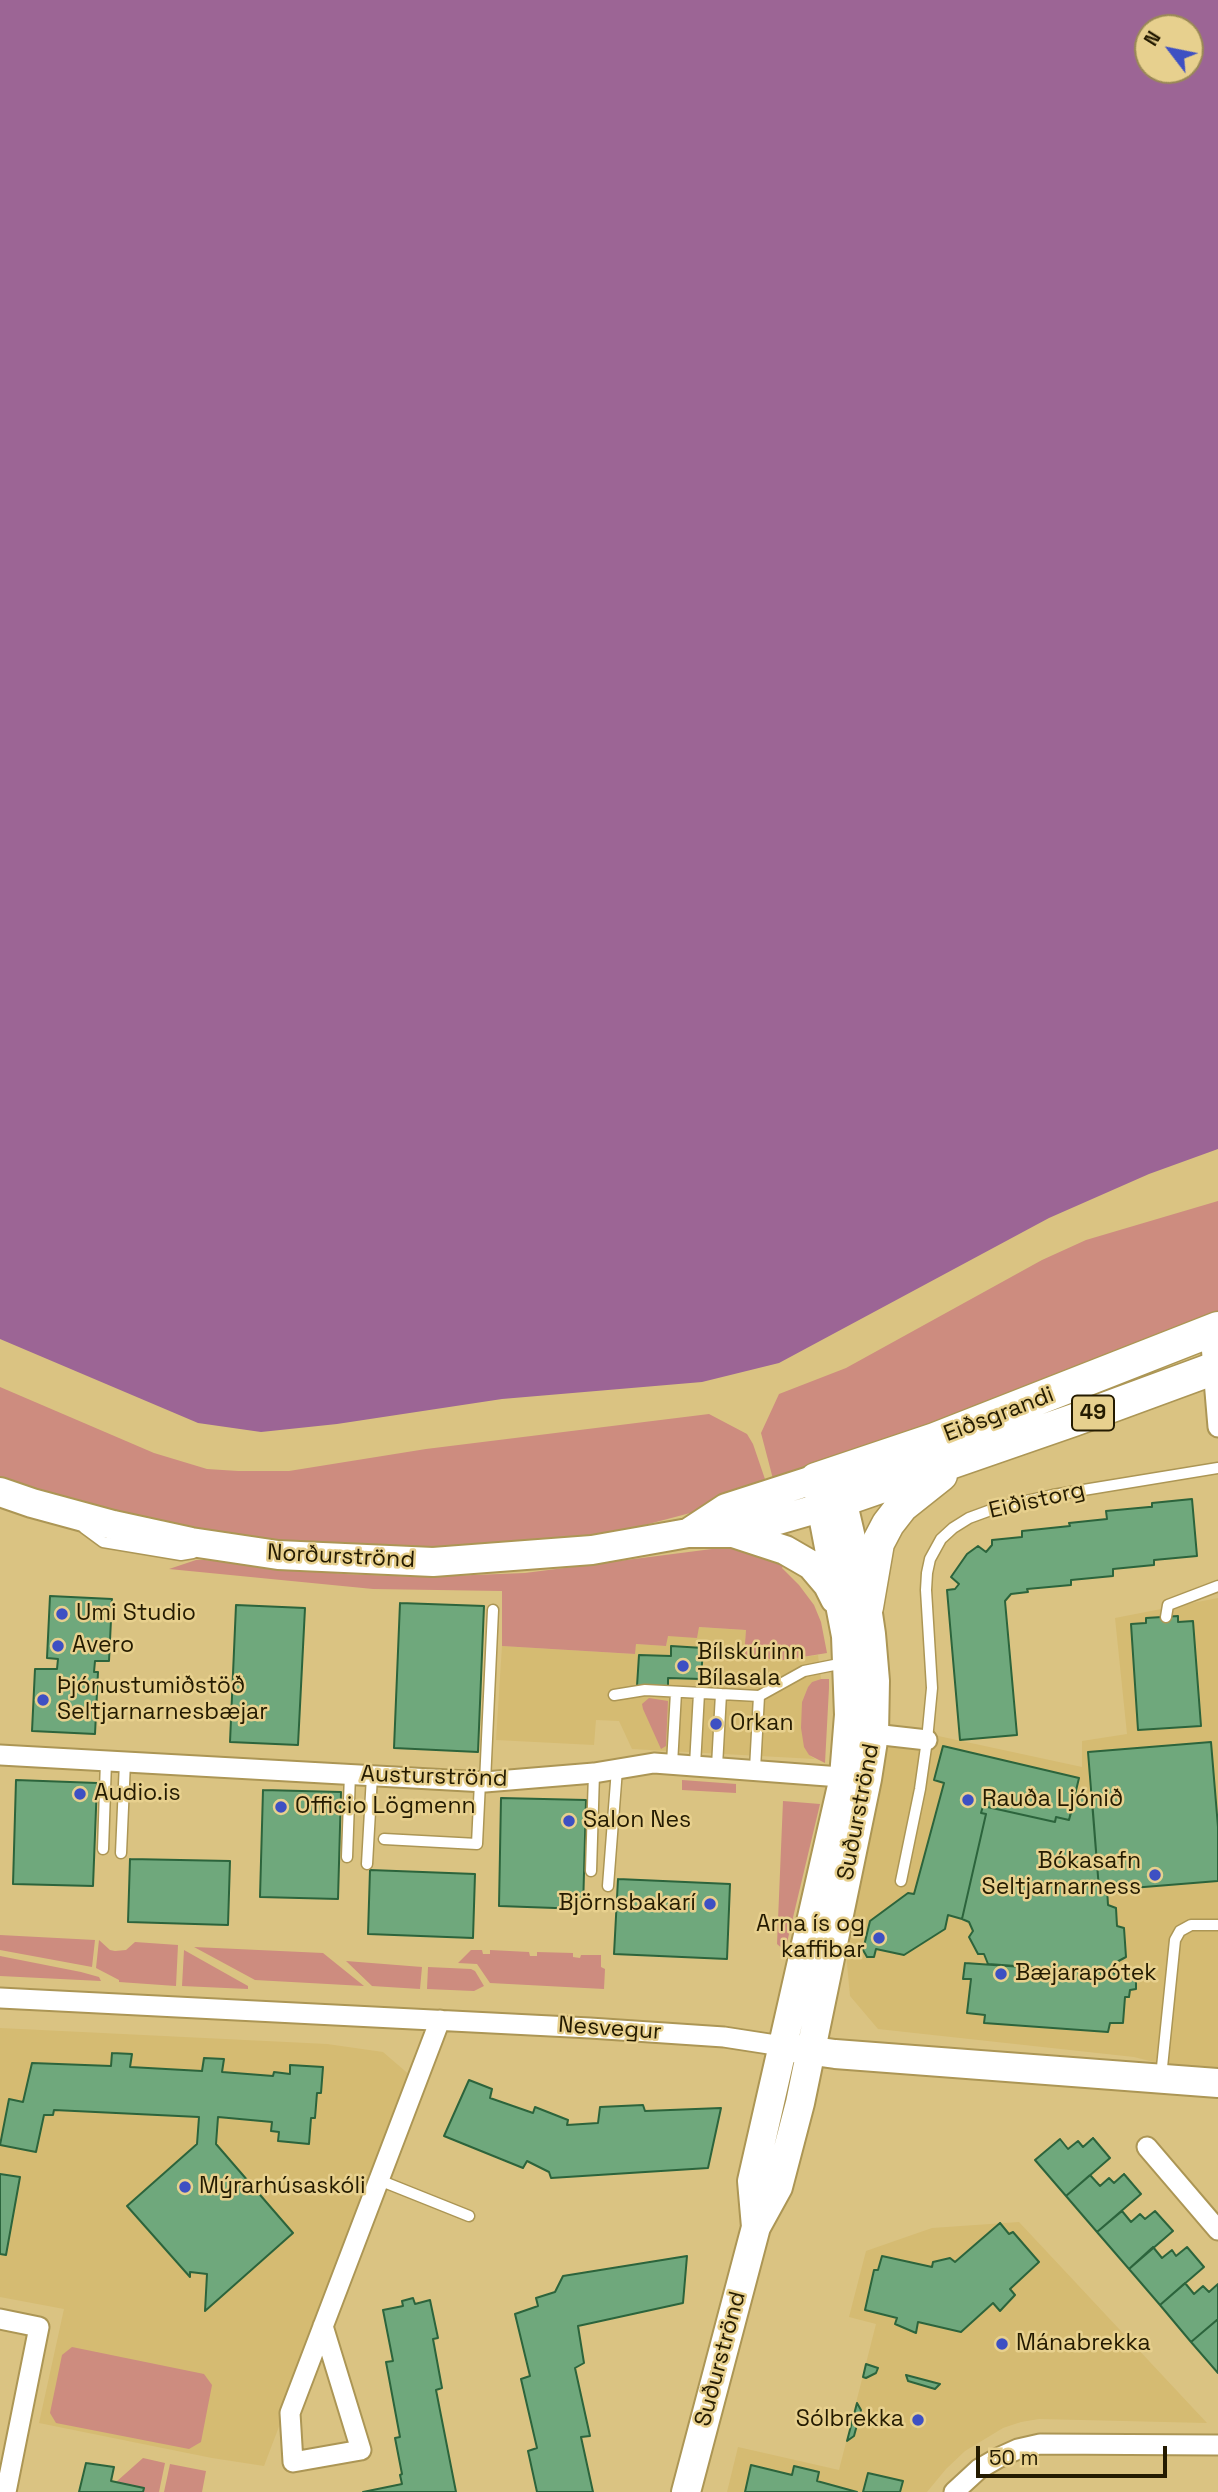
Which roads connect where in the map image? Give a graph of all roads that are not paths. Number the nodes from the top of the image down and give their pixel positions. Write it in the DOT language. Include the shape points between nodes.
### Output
graph roads {
  1 [pos="1214,1330"];
  2 [pos="1216,1368"];
  3 [pos="1218,1427"];
  4 [pos="966,1458"];
  5 [pos="1218,1468"];
  6 [pos="829,1490"];
  7 [pos="0,1492"];
  8 [pos="688,1533"];
  9 [pos="733,1533"];
  10 [pos="1218,1587"];
  11 [pos="854,1608"];
  12 [pos="493,1610"];
  13 [pos="1167,1616"];
  14 [pos="848,1662"];
  15 [pos="672,1691"];
  16 [pos="699,1693"];
  17 [pos="721,1694"];
  18 [pos="614,1695"];
  19 [pos="759,1696"];
  20 [pos="874,1734"];
  21 [pos="927,1740"];
  22 [pos="0,1755"];
  23 [pos="116,1762"];
  24 [pos="672,1764"];
  25 [pos="695,1765"];
  26 [pos="717,1766"];
  27 [pos="617,1769"];
  28 [pos="755,1769"];
  29 [pos="594,1773"];
  30 [pos="350,1774"];
  31 [pos="372,1776"];
  32 [pos="856,1778"];
  33 [pos="483,1782"];
  34 [pos="384,1839"];
  35 [pos="103,1849"];
  36 [pos="121,1853"];
  37 [pos="347,1857"];
  38 [pos="367,1864"];
  39 [pos="592,1871"];
  40 [pos="901,1881"];
  41 [pos="608,1885"];
  42 [pos="1218,1925"];
  43 [pos="0,1998"];
  44 [pos="440,2020"];
  45 [pos="782,2046"];
  46 [pos="810,2050"];
  47 [pos="1161,2078"];
  48 [pos="1218,2083"];
  49 [pos="1147,2147"];
  50 [pos="379,2180"];
  51 [pos="469,2216"];
  52 [pos="756,2227"];
  53 [pos="1218,2230"];
  54 [pos="0,2319"];
  55 [pos="323,2326"];
  56 [pos="1218,2445"];
  57 [pos="6,2492"];
  58 [pos="686,2492"];
  59 [pos="954,2492"];
  1 -- 2 [label="street"];
  1 -- 6 [label="main road, Eiðsgrandi / 49" via="935,1439"];
  2 -- 3 [label="street"];
  2 -- 4 [label="main road, Eiðsgrandi / 49"];
  4 -- 6 [label="main road, Eiðsgrandi / 49"];
  4 -- 11 [label="main road, 49" via="920,1489 888,1524"];
  5 -- 21 [label="lane, Eiðistorg" via="999,1507 953,1528 936,1548 927,1573 932,1688"];
  6 -- 8 [label="street, Norðurströnd" via="726,1508"];
  6 -- 9 [label="street, Norðurströnd"];
  6 -- 11 [label="street, Suðurströnd"];
  7 -- 8 [label="street, Norðurströnd" via="126,1528 278,1555 433,1562 592,1550"];
  8 -- 9 [label="street, Norðurströnd"];
  9 -- 11 [label="street" via="811,1564"];
  10 -- 13 [label="lane" via="1168,1605"];
  11 -- 14 [label="street, Suðurströnd" via="846,1636"];
  11 -- 20 [label="street, Suðurströnd" via="875,1681"];
  12 -- 33 [label="lane"];
  14 -- 19 [label="lane" via="804,1671"];
  14 -- 32 [label="street, Suðurströnd"];
  15 -- 16 [label="lane"];
  15 -- 18 [label="lane"];
  15 -- 24 [label="lane"];
  16 -- 17 [label="lane"];
  16 -- 25 [label="lane"];
  17 -- 19 [label="lane"];
  17 -- 26 [label="lane"];
  19 -- 28 [label="lane"];
  20 -- 21 [label="street"];
  20 -- 32 [label="street, Suðurströnd"];
  21 -- 40 [label="lane, Eiðistorg"];
  22 -- 23 [label="street, Austurströnd"];
  23 -- 30 [label="street, Austurströnd"];
  23 -- 35 [label="lane"];
  23 -- 36 [label="lane"];
  24 -- 25 [label="street, Austurströnd"];
  24 -- 27 [label="street, Austurströnd"];
  25 -- 26 [label="street, Austurströnd"];
  26 -- 28 [label="street, Austurströnd"];
  27 -- 29 [label="street, Austurströnd"];
  27 -- 41 [label="lane"];
  28 -- 32 [label="street, Austurströnd"];
  29 -- 33 [label="street, Austurströnd"];
  29 -- 39 [label="lane"];
  30 -- 31 [label="street, Austurströnd"];
  30 -- 37 [label="lane"];
  31 -- 33 [label="street, Austurströnd"];
  31 -- 38 [label="lane"];
  32 -- 45 [label="street, Suðurströnd"];
  32 -- 46 [label="street, Suðurströnd"];
  33 -- 34 [label="lane" via="477,1844"];
  42 -- 47 [label="lane" via="1191,1925 1175,1940"];
  43 -- 44 [label="street, Nesvegur"];
  44 -- 45 [label="street, Nesvegur" via="724,2037"];
  44 -- 50 [label="street"];
  45 -- 46 [label="street, Nesvegur"];
  45 -- 52 [label="street, Suðurströnd" via="752,2181"];
  46 -- 47 [label="street, Nesvegur"];
  46 -- 52 [label="street, Suðurströnd" via="778,2187"];
  47 -- 48 [label="street, Nesvegur"];
  49 -- 53 [label="street"];
  50 -- 51 [label="lane"];
  50 -- 55 [label="street"];
  52 -- 58 [label="street, Suðurströnd"];
  54 -- 57 [label="street" via="39,2327"];
  55 -- 55 [label="street" via="290,2413 293,2462 361,2450"];
  56 -- 59 [label="street" via="1040,2444 998,2458"];
}
